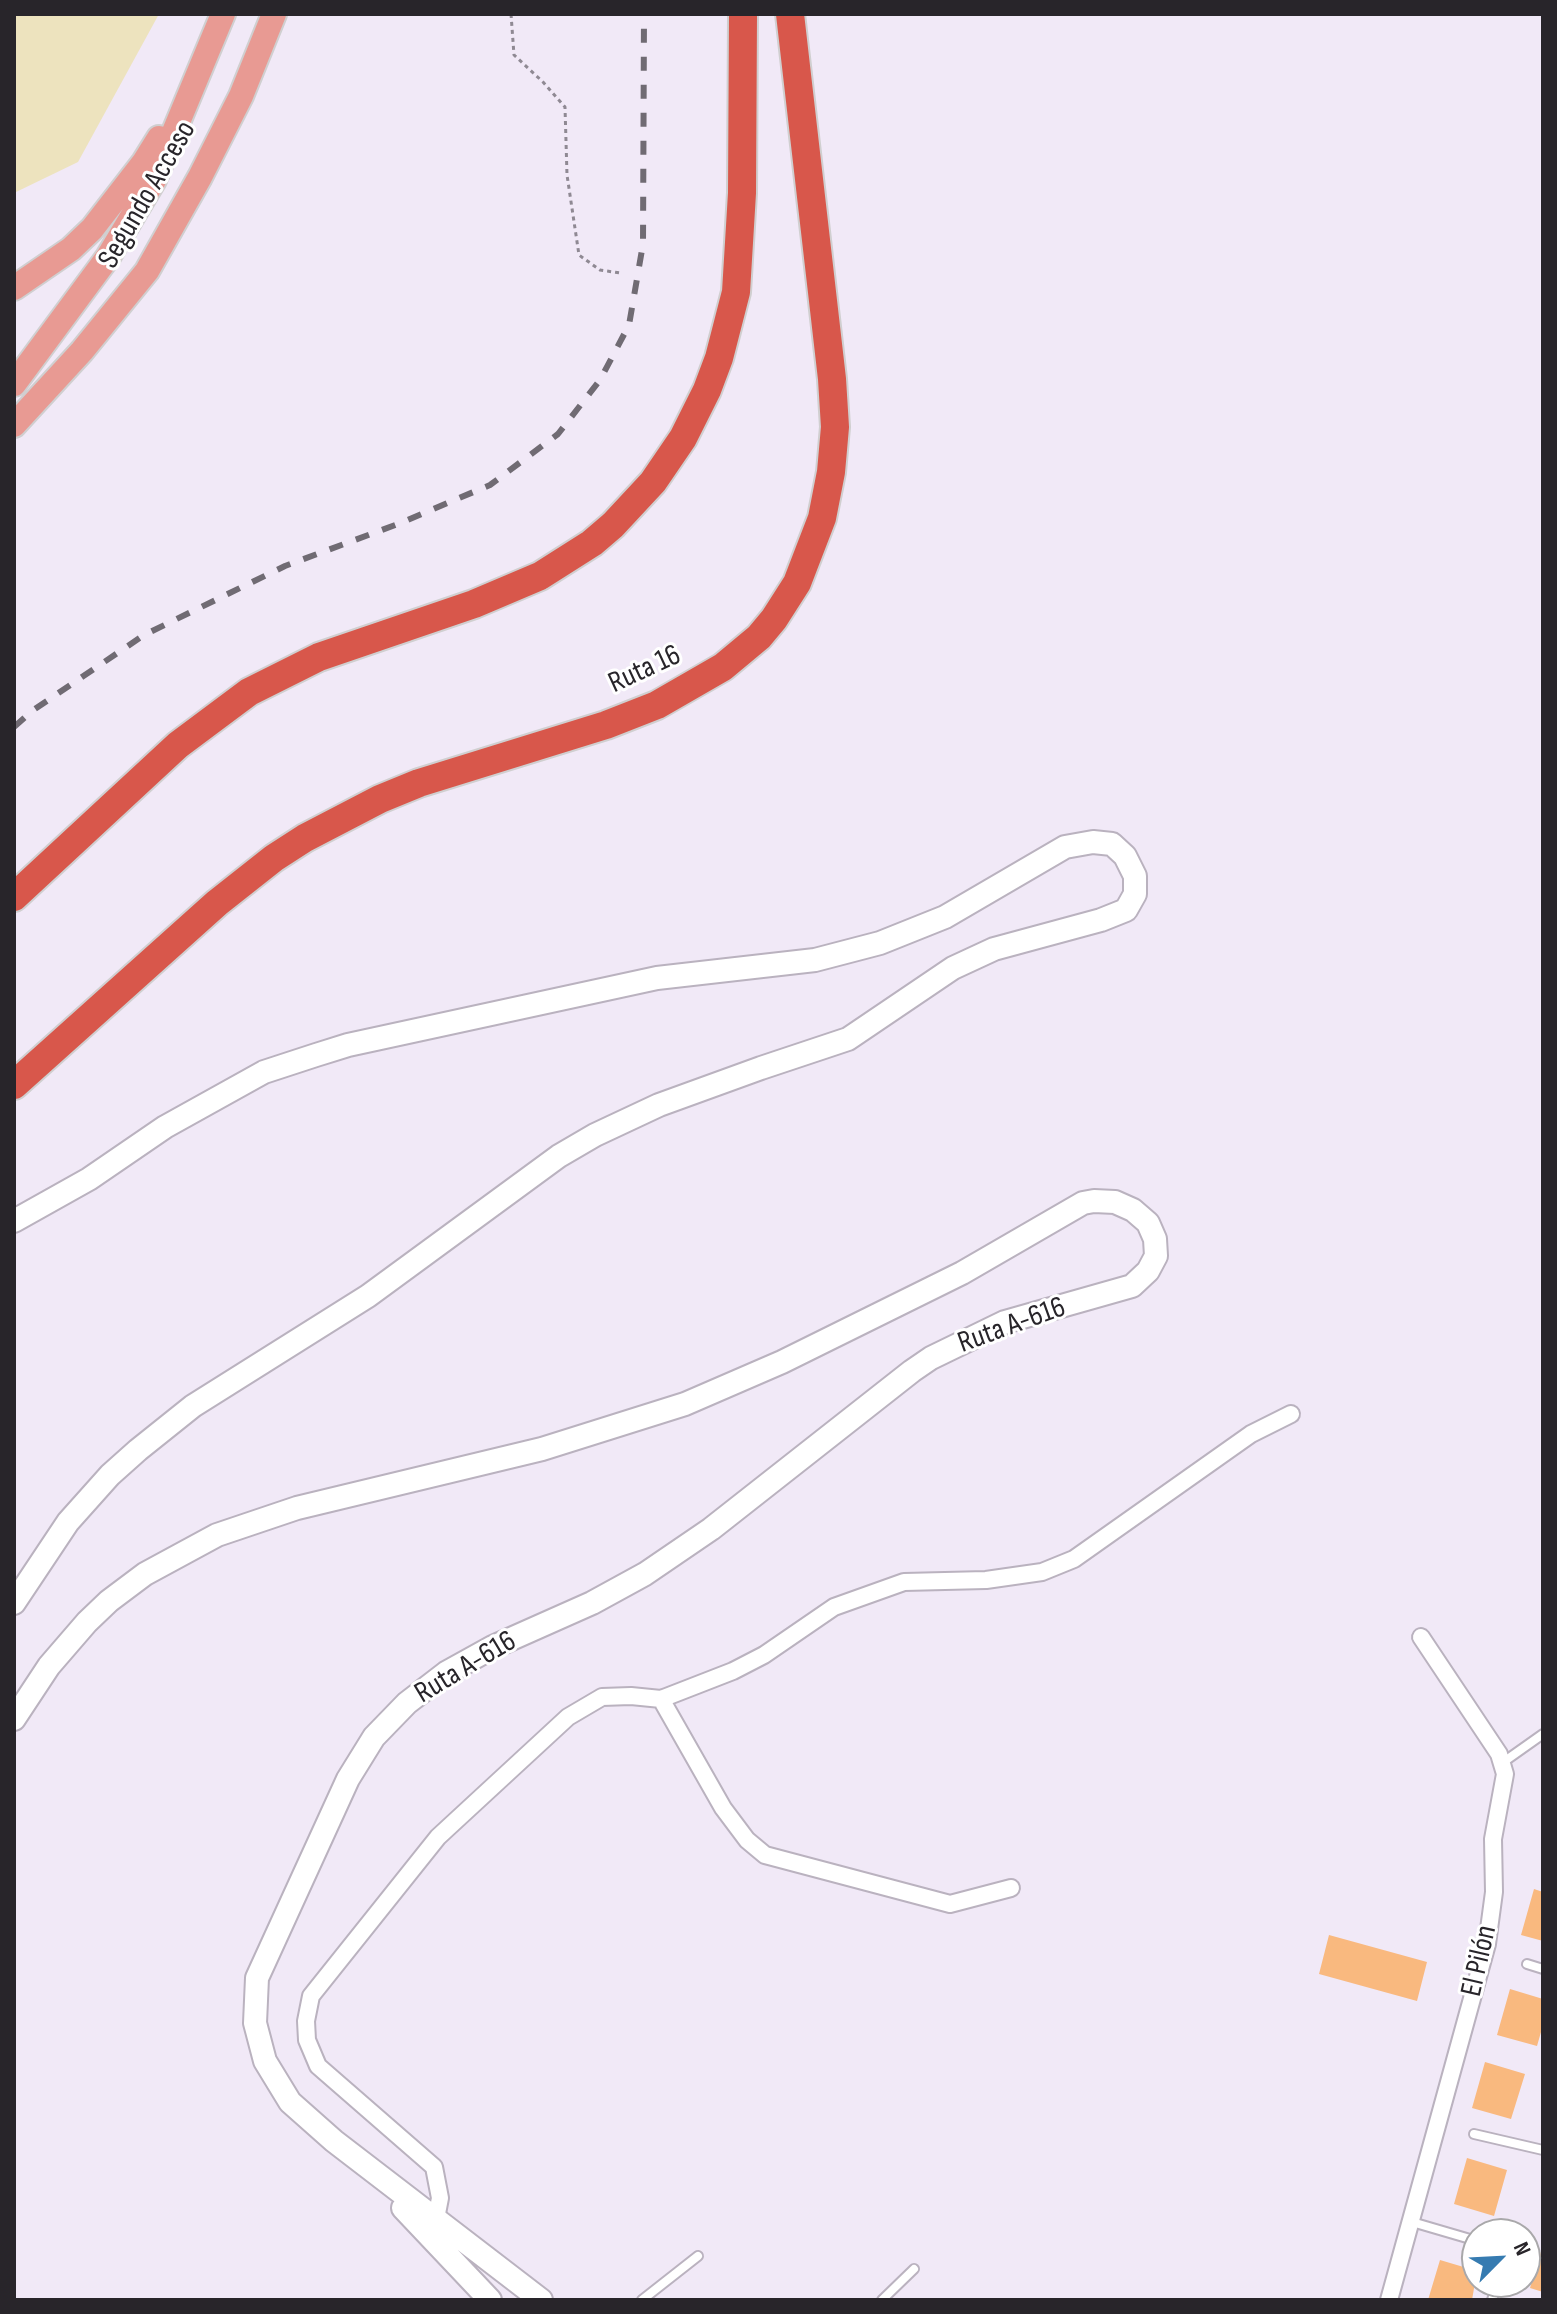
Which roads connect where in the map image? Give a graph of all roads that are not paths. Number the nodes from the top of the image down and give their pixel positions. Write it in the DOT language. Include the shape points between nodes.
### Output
graph roads {
  1 [pos="223,14"];
  2 [pos="274,14"];
  3 [pos="743,14"];
  4 [pos="790,14"];
  5 [pos="190,93"];
  6 [pos="14,288"];
  7 [pos="14,384"];
  8 [pos="14,425"];
  9 [pos="14,897"];
  10 [pos="14,1085"];
  11 [pos="14,1221"];
  12 [pos="1291,1414"];
  13 [pos="14,1603"];
  14 [pos="1421,1637"];
  15 [pos="661,1699"];
  16 [pos="14,1719"];
  17 [pos="1543,1734"];
  18 [pos="1502,1764"];
  19 [pos="1011,1888"];
  20 [pos="1527,1964"];
  21 [pos="1543,1969"];
  22 [pos="1474,2134"];
  23 [pos="1543,2150"];
  24 [pos="1412,2222"];
  25 [pos="434,2229"];
  26 [pos="1461,2236"];
  27 [pos="698,2256"];
  28 [pos="914,2269"];
  29 [pos="490,2300"];
  30 [pos="541,2300"];
  31 [pos="642,2300"];
  32 [pos="882,2300"];
  33 [pos="1389,2300"];
  1 -- 5 [label="main road, Segundo Acceso"];
  2 -- 8 [label="main road, Segundo Acceso" via="241,96 147,271"];
  3 -- 9 [label="highway" via="736,292 707,390 653,482 592,543 540,576 319,657 249,692 169,754"];
  4 -- 10 [label="highway, Ruta 16" via="835,427 822,518 801,574 774,619 723,667 657,705 419,783 305,838 217,903"];
  5 -- 6 [label="main road" via="92,229"];
  5 -- 7 [label="main road, Segundo Acceso" via="154,180 108,257"];
  11 -- 13 [label="main road" via="264,1072 327,1052 657,978 815,960 880,943 945,917 1065,847 1112,844 1135,876 1135,894 1126,910 994,949 953,968 848,1039 659,1105 559,1156 378,1289 193,1406 138,1450 68,1522"];
  12 -- 15 [label="street" via="1251,1434 1074,1559 1042,1572 986,1580 904,1582 856,1598 764,1655"];
  14 -- 18 [label="street"];
  15 -- 19 [label="street" via="723,1808 765,1855 950,1904"];
  15 -- 25 [label="street" via="602,1697 568,1717 438,1837 311,1996 307,2040 318,2066 434,2167 440,2198"];
  16 -- 25 [label="main road, Ruta A-616" via="49,1666 109,1601 155,1567 217,1535 309,1505 542,1449 685,1404 962,1273 1083,1203 1115,1202 1148,1223 1156,1256 1132,1286 1005,1322 931,1358 645,1574 446,1673 374,1737 348,1779 257,1978 255,2023 265,2061 290,2102"];
  17 -- 18 [label="lane"];
  18 -- 24 [label="street, El Pilón" via="1487,1944"];
  20 -- 21 [label="lane"];
  22 -- 23 [label="lane"];
  24 -- 26 [label="lane"];
  24 -- 33 [label="street, El Pilón"];
  25 -- 29 [label="main road"];
  25 -- 30 [label="main road, Ruta A-616"];
  27 -- 31 [label="lane"];
  28 -- 32 [label="lane"];
}
